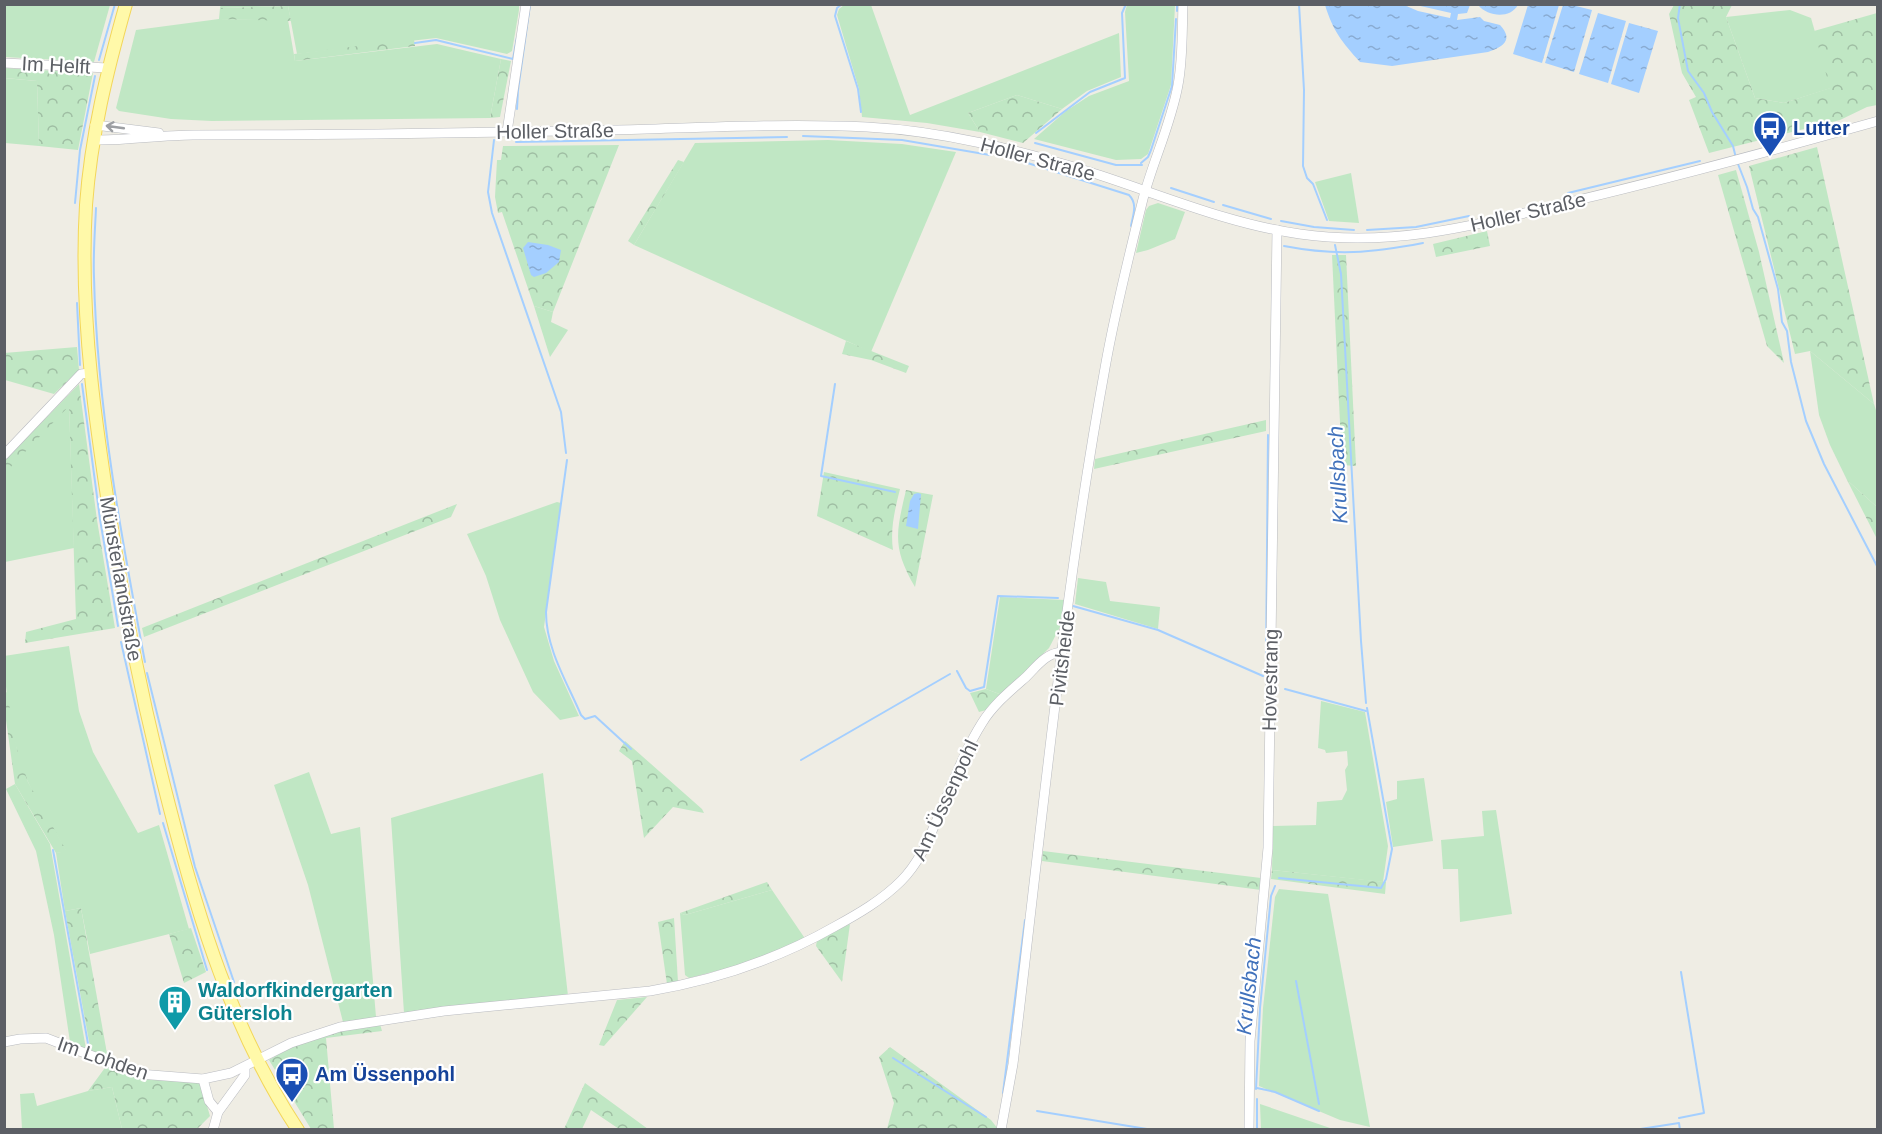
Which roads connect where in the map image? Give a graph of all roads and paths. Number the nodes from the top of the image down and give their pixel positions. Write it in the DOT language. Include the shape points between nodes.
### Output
graph roads {
  1 [pos="126,4"];
  2 [pos="526,4"];
  3 [pos="1183,4"];
  4 [pos="4,63"];
  5 [pos="108,68"];
  6 [pos="1878,121"];
  7 [pos="95,124"];
  8 [pos="507,132"];
  9 [pos="176,135"];
  10 [pos="93,140"];
  11 [pos="1146,191"];
  12 [pos="1277,230"];
  13 [pos="90,373"];
  14 [pos="4,455"];
  15 [pos="1062,652"];
  16 [pos="4,1042"];
  17 [pos="258,1060"];
  18 [pos="245,1067"];
  19 [pos="203,1080"];
  20 [pos="215,1121"];
  21 [pos="203,1130"];
  22 [pos="298,1130"];
  23 [pos="1002,1130"];
  24 [pos="1250,1130"];
  1 -- 5 [label="main road, Münsterlandstraße"];
  2 -- 8 [label="street"];
  3 -- 11 [label="street, Pivitsheide" via="1178,88"];
  4 -- 5 [label="street, Im Helft"];
  5 -- 7 [label="main road, Münsterlandstraße"];
  6 -- 12 [label="street, Holler Straße" via="1728,163 1434,234 1361,238"];
  9 -- 7 [label="street, Holler Straße, one-way"];
  7 -- 10 [label="main road, Münsterlandstraße"];
  8 -- 9 [label="street, Holler Straße"];
  8 -- 11 [label="street, Holler Straße" via="803,126 896,130 1014,150"];
  9 -- 10 [label="street, Holler Straße"];
  10 -- 13 [label="main road, Münsterlandstraße" via="85,274"];
  11 -- 12 [label="street, Holler Straße"];
  11 -- 15 [label="street, Pivitsheide" via="1110,338"];
  12 -- 24 [label="street, Hovestrang" via="1268,848 1250,1041"];
  13 -- 14 [label="street" via="81,374"];
  13 -- 17 [label="main road, Münsterlandstraße" via="129,631 149,725 204,930"];
  15 -- 17 [label="street, Am Üssenpohl" via="1052,653 982,723 911,871 886,895 803,945 760,963 683,985 618,996 444,1011 340,1027 291,1043"];
  15 -- 23 [label="street, Pivitsheide"];
  16 -- 19 [label="street, Im Lohden" via="46,1038 139,1074"];
  17 -- 18 [label="street, Im Lohden"];
  17 -- 22 [label="main road, Münsterlandstraße"];
  18 -- 19 [label="street, Im Lohden"];
  18 -- 20 [label="street" via="245,1075"];
  19 -- 20 [label="street"];
  20 -- 21 [label="street"];
}
